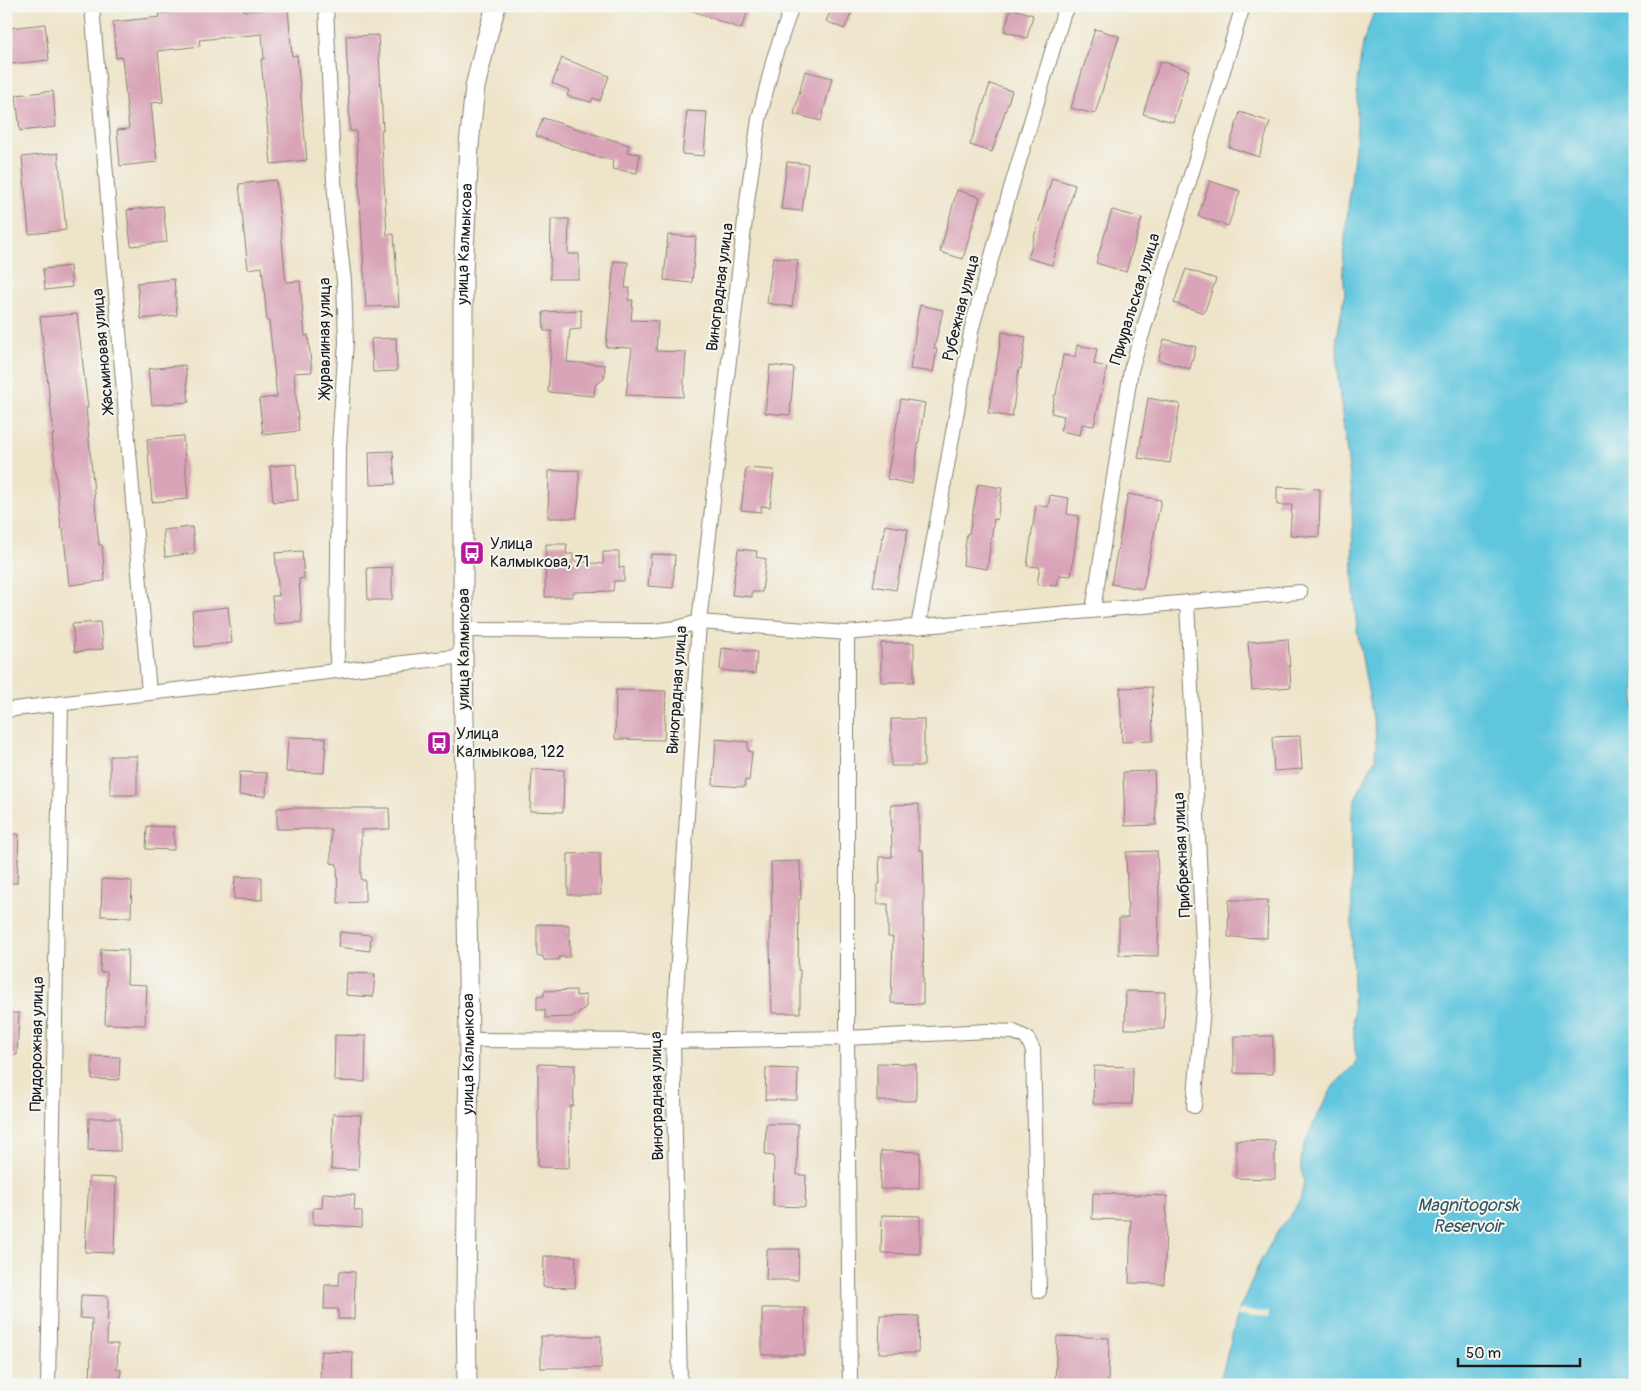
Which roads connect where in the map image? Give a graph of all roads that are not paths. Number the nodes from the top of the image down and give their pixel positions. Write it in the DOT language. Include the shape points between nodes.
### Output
graph roads {
  1 [pos="92,6"];
  2 [pos="326,6"];
  3 [pos="496,6"];
  4 [pos="792,6"];
  5 [pos="1070,6"];
  6 [pos="1243,6"];
  7 [pos="1300,592"];
  8 [pos="1187,602"];
  9 [pos="1093,610"];
  10 [pos="699,622"];
  11 [pos="918,627"];
  12 [pos="464,630"];
  13 [pos="847,634"];
  14 [pos="463,656"];
  15 [pos="337,671"];
  16 [pos="149,694"];
  17 [pos="61,704"];
  18 [pos="6,710"];
  19 [pos="847,1038"];
  20 [pos="469,1040"];
  21 [pos="672,1041"];
  22 [pos="1194,1106"];
  23 [pos="1039,1291"];
  24 [pos="48,1385"];
  25 [pos="467,1385"];
  26 [pos="680,1385"];
  27 [pos="850,1385"];
  1 -- 16 [label="street, Жасминовая улица"];
  2 -- 15 [label="street, Журавлиная улица" via="333,166 346,342 339,447"];
  3 -- 12 [label="main road, улица Калмыкова" via="475,87 469,146 463,274"];
  4 -- 10 [label="street, Виноградная улица" via="774,58 759,119"];
  5 -- 11 [label="street, Рубежная улица" via="1061,21 972,327"];
  6 -- 9 [label="street, Приуральская улица" via="1131,370"];
  7 -- 8 [label="street"];
  8 -- 9 [label="street"];
  8 -- 22 [label="street, Прибрежная улица" via="1205,987"];
  9 -- 11 [label="street"];
  10 -- 12 [label="street" via="654,631"];
  10 -- 13 [label="street"];
  10 -- 21 [label="street, Виноградная улица"];
  11 -- 13 [label="street"];
  12 -- 14 [label="main road, улица Калмыкова"];
  13 -- 19 [label="street"];
  14 -- 15 [label="street"];
  14 -- 20 [label="main road, улица Калмыкова"];
  15 -- 16 [label="street"];
  16 -- 17 [label="street"];
  17 -- 18 [label="street"];
  17 -- 24 [label="street, Придорожная улица"];
  19 -- 21 [label="street"];
  19 -- 23 [label="street" via="989,1031 1014,1032 1027,1038 1033,1050"];
  19 -- 27 [label="street"];
  20 -- 21 [label="street"];
  20 -- 25 [label="main road, улица Калмыкова"];
  21 -- 26 [label="street, Виноградная улица"];
}
